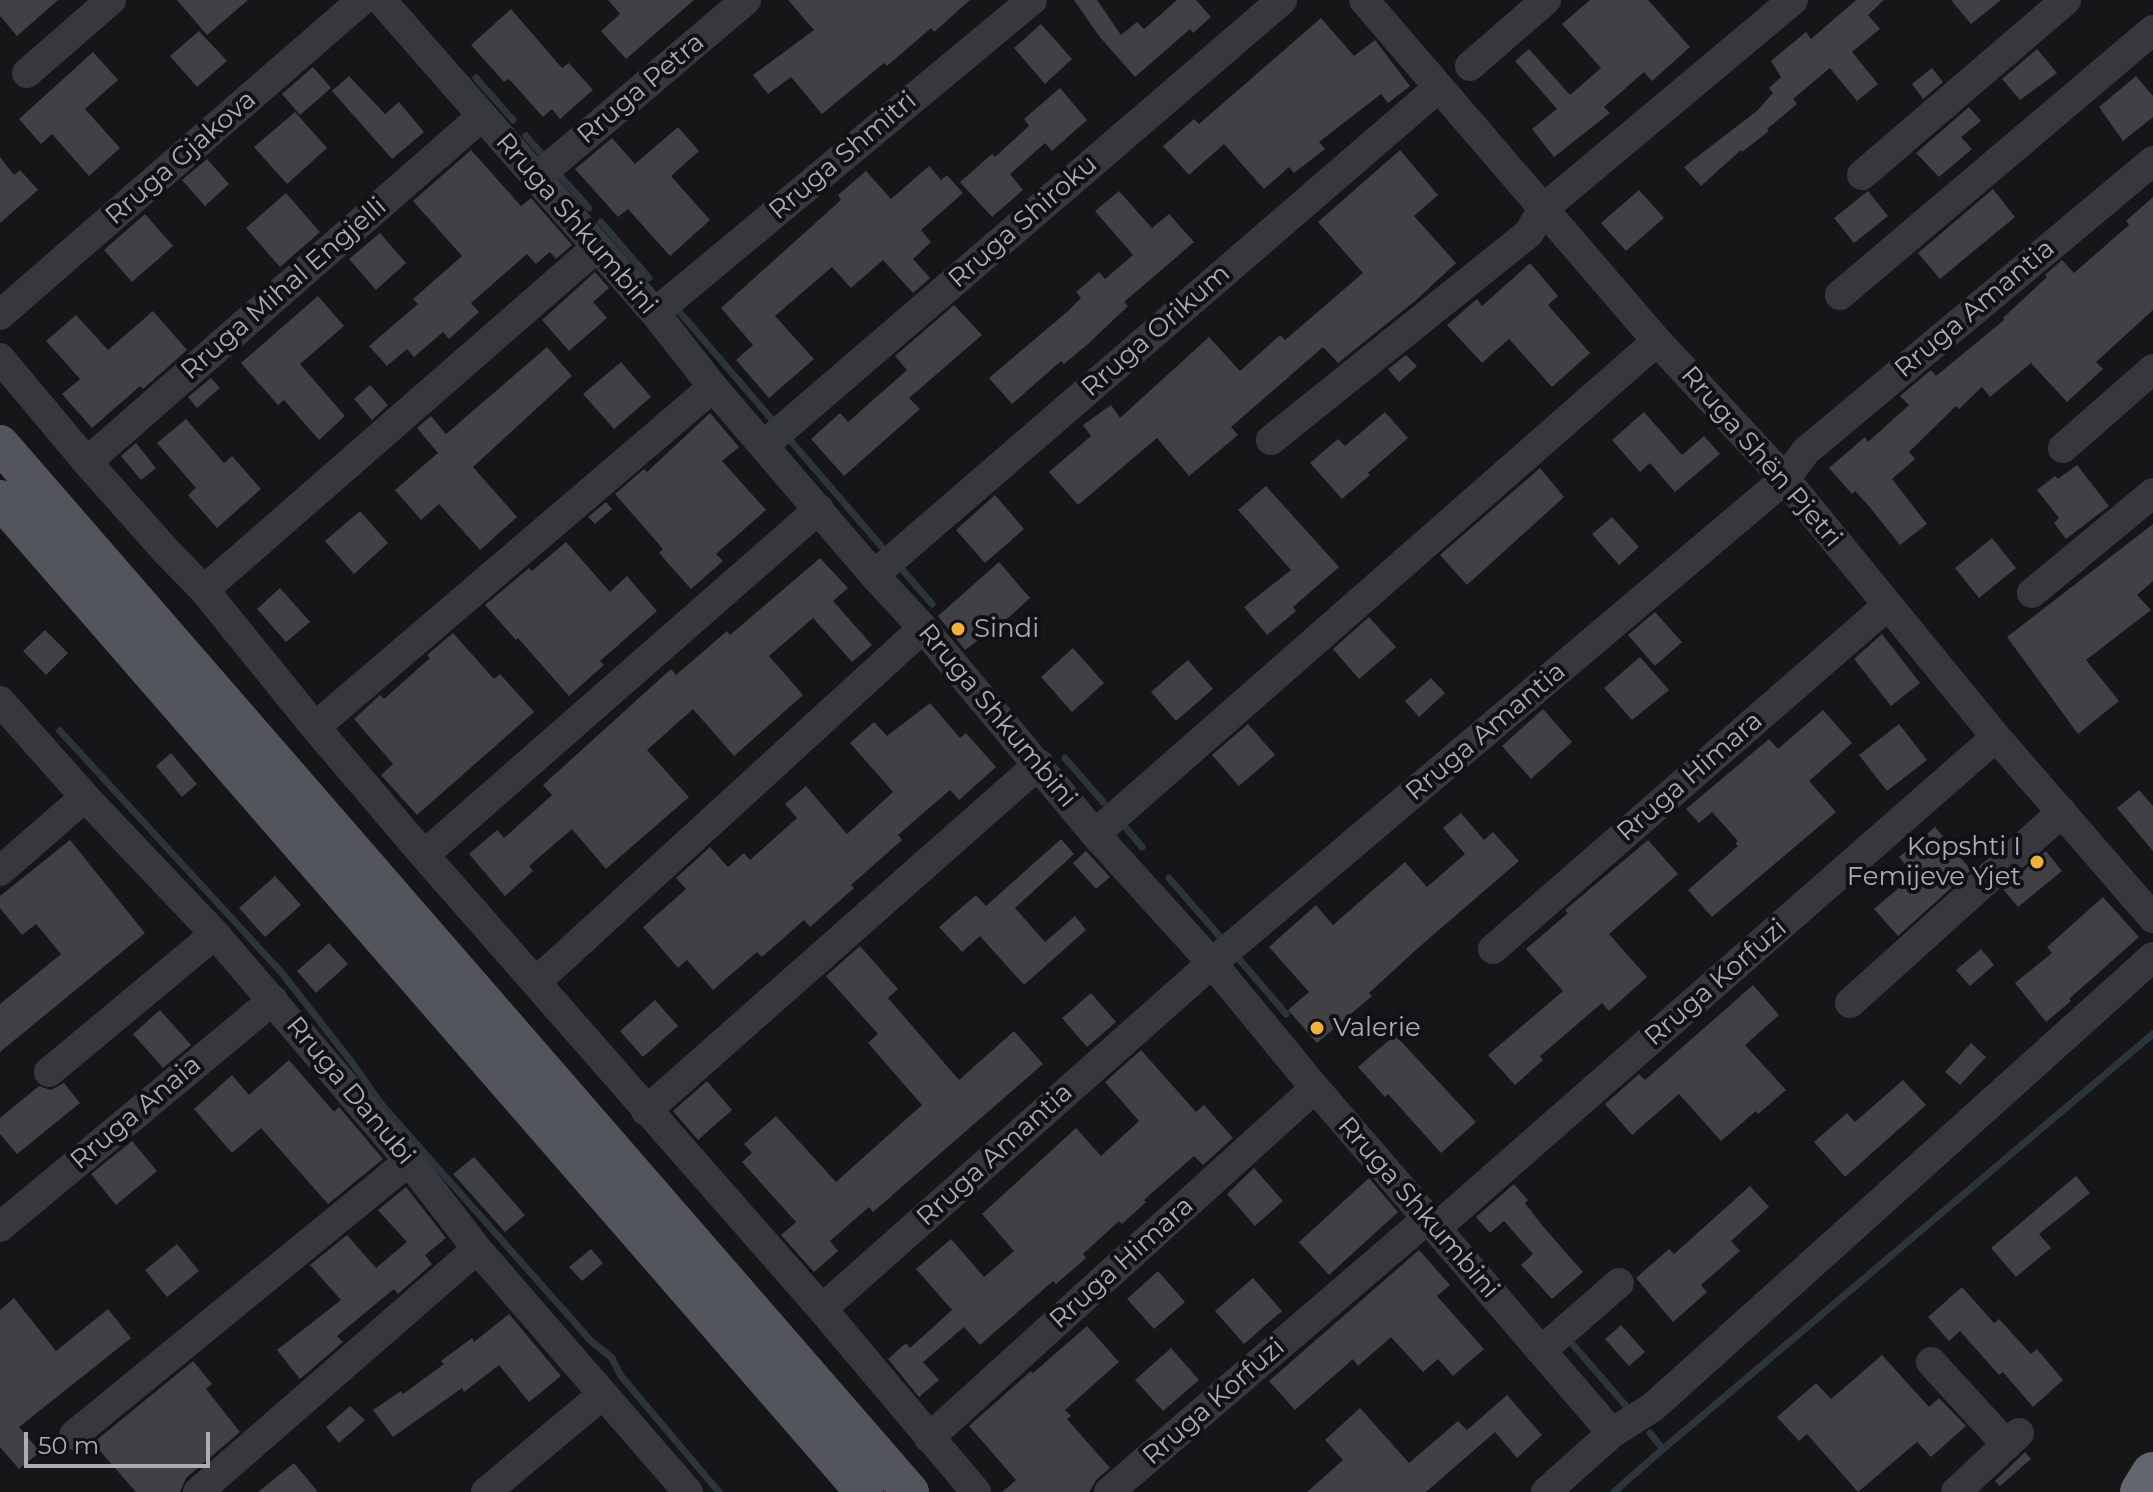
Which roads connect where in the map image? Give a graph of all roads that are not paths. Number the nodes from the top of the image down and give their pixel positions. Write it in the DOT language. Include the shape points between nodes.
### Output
graph roads {
  1 [pos="111,0"];
  2 [pos="362,0"];
  3 [pos="381,0"];
  4 [pos="746,0"];
  5 [pos="1032,0"];
  6 [pos="1282,0"];
  7 [pos="1364,0"];
  8 [pos="1546,0"];
  9 [pos="1793,0"];
  10 [pos="2066,0"];
  11 [pos="2153,30"];
  12 [pos="1470,66"];
  13 [pos="27,73"];
  14 [pos="1438,88"];
  15 [pos="482,116"];
  16 [pos="2153,161"];
  17 [pos="1862,175"];
  18 [pos="536,178"];
  19 [pos="1542,210"];
  20 [pos="597,247"];
  21 [pos="1840,295"];
  22 [pos="655,313"];
  23 [pos="0,315"];
  24 [pos="1657,341"];
  25 [pos="0,358"];
  26 [pos="2153,369"];
  27 [pos="713,387"];
  28 [pos="1271,440"];
  29 [pos="0,444"];
  30 [pos="764,445"];
  31 [pos="2063,448"];
  32 [pos="87,462"];
  33 [pos="1785,479"];
  34 [pos="2153,493"];
  35 [pos="0,499"];
  36 [pos="819,509"];
  37 [pos="874,575"];
  38 [pos="204,590"];
  39 [pos="2032,593"];
  40 [pos="1888,605"];
  41 [pos="923,628"];
  42 [pos="0,701"];
  43 [pos="315,727"];
  44 [pos="1996,737"];
  45 [pos="1039,764"];
  46 [pos="85,797"];
  47 [pos="2062,812"];
  48 [pos="1095,834"];
  49 [pos="424,855"];
  50 [pos="0,871"];
  51 [pos="2153,918"];
  52 [pos="215,934"];
  53 [pos="1493,949"];
  54 [pos="2153,957"];
  55 [pos="1212,963"];
  56 [pos="536,982"];
  57 [pos="273,1000"];
  58 [pos="1850,1003"];
  59 [pos="49,1072"];
  60 [pos="1315,1088"];
  61 [pos="646,1111"];
  62 [pos="409,1161"];
  63 [pos="1431,1223"];
  64 [pos="0,1227"];
  65 [pos="477,1249"];
  66 [pos="1619,1283"];
  67 [pos="822,1309"];
  68 [pos="1541,1351"];
  69 [pos="1931,1362"];
  70 [pos="603,1394"];
  71 [pos="1612,1433"];
  72 [pos="74,1435"];
  73 [pos="929,1438"];
  74 [pos="2153,1474"];
  75 [pos="198,1492"];
  76 [pos="486,1492"];
  77 [pos="688,1492"];
  78 [pos="864,1492"];
  79 [pos="910,1492"];
  80 [pos="976,1492"];
  81 [pos="1109,1492"];
  82 [pos="1546,1492"];
  83 [pos="1956,1492"];
  84 [pos="2142,1492"];
  1 -- 13 [label="street"];
  2 -- 23 [label="street, Rruga Gjakova"];
  3 -- 15 [label="street, Rruga Shkumbini"];
  4 -- 18 [label="street, Rruga Petra"];
  5 -- 22 [label="street, Rruga Shmitri"];
  6 -- 30 [label="street, Rruga Shiroku"];
  7 -- 14 [label="street, Rruga Shën Pjetri"];
  8 -- 12 [label="street"];
  9 -- 19 [label="street"];
  10 -- 17 [label="street"];
  11 -- 21 [label="street"];
  14 -- 19 [label="street, Rruga Shën Pjetri"];
  14 -- 37 [label="street, Rruga Orikum"];
  15 -- 18 [label="street, Rruga Shkumbini"];
  15 -- 32 [label="street, Rruga Mihal Engjelli"];
  16 -- 33 [label="street, Rruga Amantia" via="1806,451"];
  18 -- 20 [label="street, Rruga Shkumbini"];
  19 -- 24 [label="street, Rruga Shën Pjetri"];
  19 -- 28 [label="street" via="1529,233"];
  20 -- 22 [label="street, Rruga Shkumbini"];
  20 -- 38 [label="street"];
  22 -- 27 [label="street, Rruga Shkumbini"];
  24 -- 33 [label="street, Rruga Shën Pjetri"];
  24 -- 48 [label="street"];
  25 -- 32 [label="street"];
  26 -- 31 [label="street"];
  27 -- 30 [label="street, Rruga Shkumbini"];
  27 -- 43 [label="street"];
  29 -- 79 [label="main road"];
  30 -- 36 [label="street, Rruga Shkumbini"];
  32 -- 38 [label="street"];
  33 -- 40 [label="street, Rruga Shën Pjetri"];
  33 -- 55 [label="street, Rruga Amantia"];
  34 -- 39 [label="street"];
  35 -- 78 [label="main road"];
  36 -- 37 [label="street, Rruga Shkumbini"];
  36 -- 49 [label="street"];
  37 -- 41 [label="street, Rruga Shkumbini"];
  38 -- 43 [label="street"];
  40 -- 44 [label="street, Rruga Shën Pjetri"];
  40 -- 53 [label="street, Rruga Himara"];
  41 -- 45 [label="street, Rruga Shkumbini"];
  41 -- 56 [label="street"];
  42 -- 46 [label="street, Rruga Danubi"];
  43 -- 49 [label="street"];
  44 -- 47 [label="street, Rruga Shën Pjetri"];
  44 -- 63 [label="street, Rruga Korfuzi"];
  45 -- 48 [label="street, Rruga Shkumbini"];
  45 -- 61 [label="street"];
  46 -- 50 [label="street"];
  46 -- 52 [label="street, Rruga Danubi"];
  47 -- 51 [label="street, Rruga Shën Pjetri"];
  47 -- 58 [label="street"];
  48 -- 55 [label="street, Rruga Shkumbini"];
  49 -- 56 [label="street"];
  52 -- 57 [label="street, Rruga Danubi"];
  52 -- 59 [label="street"];
  54 -- 71 [label="street" via="1653,1407"];
  55 -- 60 [label="street, Rruga Shkumbini"];
  55 -- 67 [label="street, Rruga Amantia"];
  56 -- 61 [label="street"];
  57 -- 62 [label="street, Rruga Danubi"];
  57 -- 64 [label="street, Rruga Anaia"];
  60 -- 63 [label="street, Rruga Shkumbini"];
  60 -- 73 [label="street, Rruga Himara"];
  61 -- 67 [label="street"];
  62 -- 65 [label="street, Rruga Danubi"];
  62 -- 72 [label="street"];
  63 -- 68 [label="street, Rruga Shkumbini"];
  63 -- 81 [label="street, Rruga Korfuzi"];
  65 -- 70 [label="street, Rruga Danubi"];
  65 -- 75 [label="street"];
  66 -- 68 [label="street"];
  67 -- 73 [label="street"];
  68 -- 71 [label="street, Rruga Shkumbini"];
  69 -- 83 [label="street" via="2013,1439"];
  70 -- 76 [label="street"];
  70 -- 77 [label="street, Rruga Danubi"];
  71 -- 82 [label="street"];
  73 -- 80 [label="street"];
  74 -- 84 [label="highway"];
}
